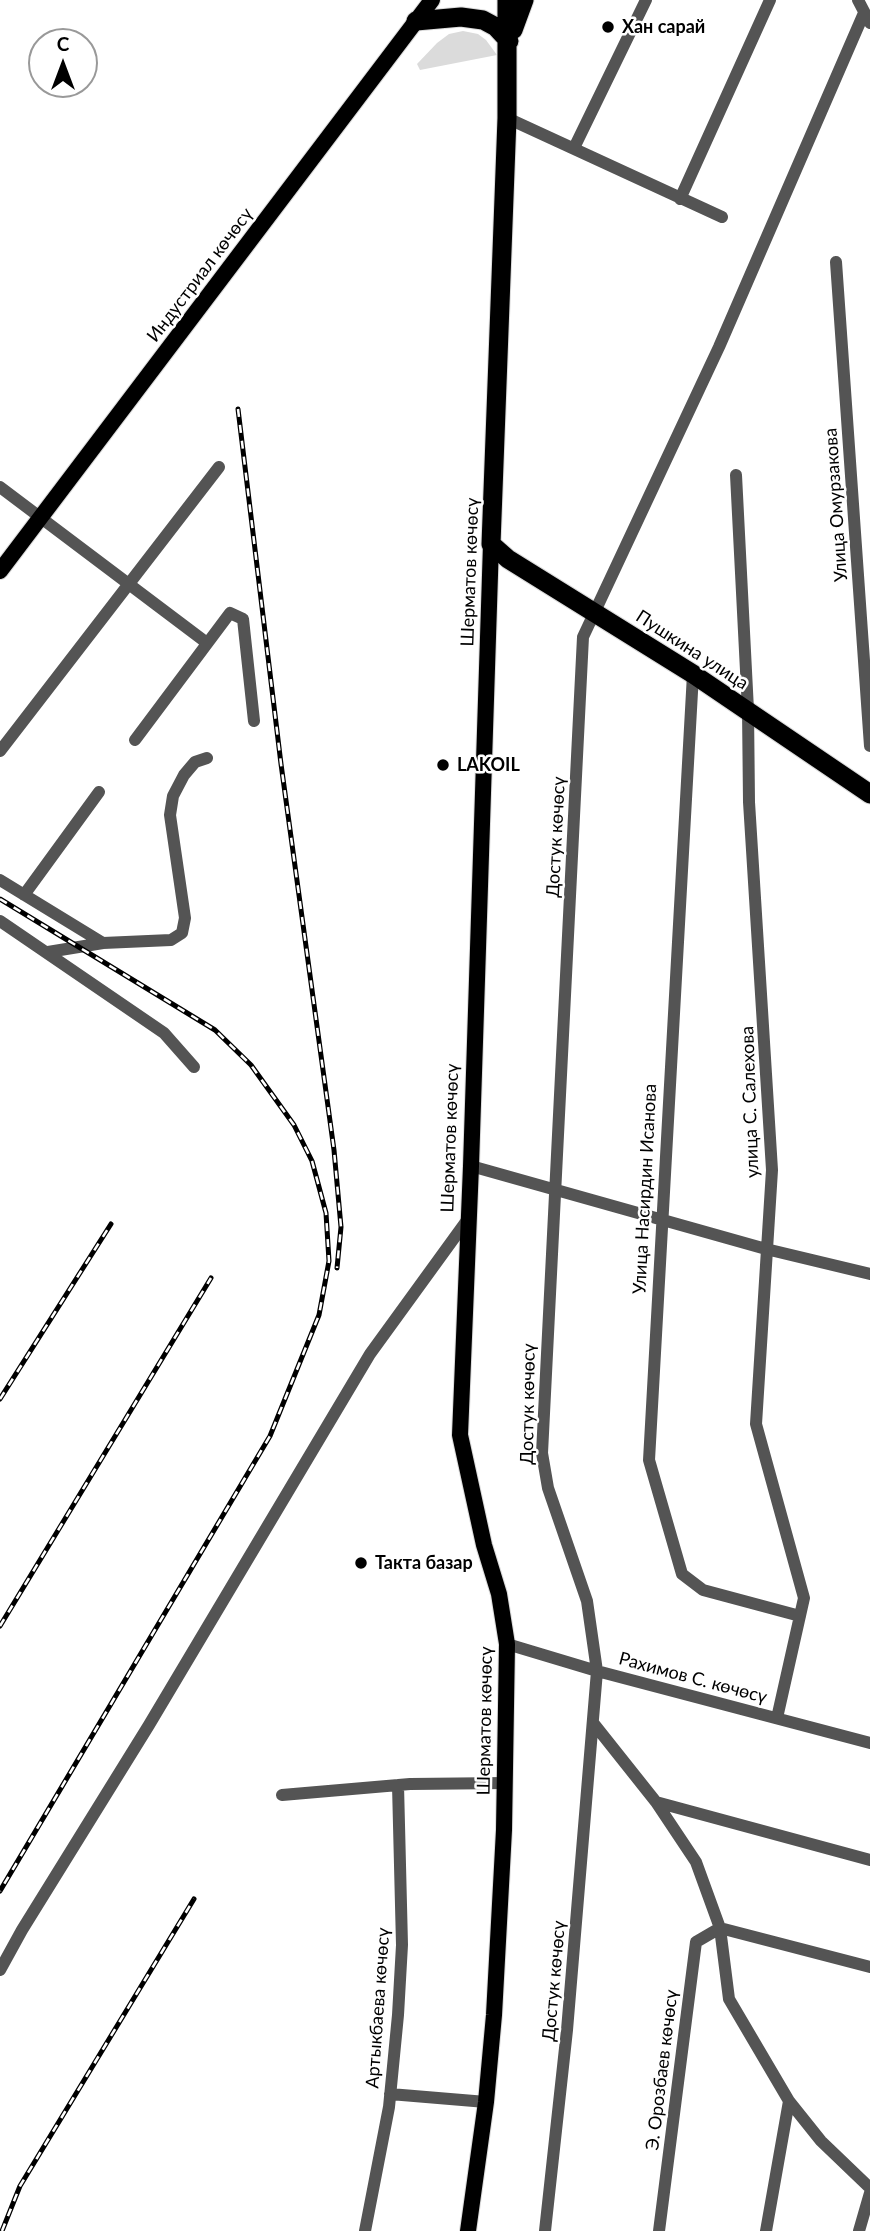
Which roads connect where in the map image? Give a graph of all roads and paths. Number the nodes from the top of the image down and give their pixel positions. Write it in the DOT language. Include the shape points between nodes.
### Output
graph roads {
  1 [pos="508,0"];
  2 [pos="524,0"];
  3 [pos="646,0"];
  4 [pos="770,0"];
  5 [pos="858,0"];
  6 [pos="432,1"];
  7 [pos="867,18"];
  8 [pos="416,21"];
  9 [pos="509,41"];
  10 [pos="507,118"];
  11 [pos="573,148"];
  12 [pos="680,199"];
  13 [pos="722,218"];
  14 [pos="836,262"];
  15 [pos="219,467"];
  16 [pos="736,475"];
  17 [pos="0,487"];
  18 [pos="41,517"];
  19 [pos="491,544"];
  20 [pos="0,570"];
  21 [pos="129,584"];
  22 [pos="593,612"];
  23 [pos="207,643"];
  24 [pos="692,674"];
  25 [pos="747,710"];
  26 [pos="254,721"];
  27 [pos="135,740"];
  28 [pos="870,746"];
  29 [pos="0,751"];
  30 [pos="206,758"];
  31 [pos="99,792"];
  32 [pos="870,794"];
  33 [pos="0,880"];
  34 [pos="24,895"];
  35 [pos="0,921"];
  36 [pos="103,943"];
  37 [pos="48,952"];
  38 [pos="194,1067"];
  39 [pos="471,1166"];
  40 [pos="555,1188"];
  41 [pos="661,1218"];
  42 [pos="468,1219"];
  43 [pos="766,1249"];
  44 [pos="870,1274"];
  45 [pos="800,1616"];
  46 [pos="508,1644"];
  47 [pos="597,1671"];
  48 [pos="777,1718"];
  49 [pos="594,1724"];
  50 [pos="870,1743"];
  51 [pos="506,1783"];
  52 [pos="398,1785"];
  53 [pos="282,1796"];
  54 [pos="656,1802"];
  55 [pos="870,1860"];
  56 [pos="720,1928"];
  57 [pos="870,1967"];
  58 [pos="0,1970"];
  59 [pos="390,2094"];
  60 [pos="789,2101"];
  61 [pos="486,2102"];
  62 [pos="870,2190"];
  63 [pos="365,2231"];
  64 [pos="468,2231"];
  65 [pos="545,2231"];
  66 [pos="659,2231"];
  67 [pos="766,2231"];
  68 [pos="859,2231"];
  1 -- 9 [label="highway, Шерматов көчөсү"];
  2 -- 9 [label="highway"];
  3 -- 11 [label="street"];
  4 -- 12 [label="street"];
  5 -- 7 [label="street"];
  6 -- 8 [label="main road, Индустриал көчөсү"];
  7 -- 22 [label="street, Достук көчөсү"];
  8 -- 9 [label="highway" via="483,20"];
  8 -- 18 [label="main road, Индустриал көчөсү"];
  9 -- 10 [label="highway, Шерматов көчөсү"];
  10 -- 11 [label="street"];
  10 -- 19 [label="highway, Шерматов көчөсү"];
  11 -- 12 [label="street"];
  12 -- 13 [label="street"];
  14 -- 28 [label="street, Улица Омурзакова"];
  15 -- 21 [label="street"];
  16 -- 25 [label="street, улица С. Салехова"];
  17 -- 18 [label="street"];
  18 -- 20 [label="main road, Индустриал көчөсү"];
  18 -- 21 [label="street"];
  19 -- 22 [label="highway, Пушкина улица"];
  19 -- 39 [label="main road, Шерматов көчөсү"];
  21 -- 23 [label="street"];
  21 -- 29 [label="street"];
  22 -- 24 [label="highway, Пушкина улица"];
  22 -- 40 [label="street, Достук көчөсү" via="583,637"];
  23 -- 26 [label="street" via="230,613 243,619"];
  23 -- 27 [label="street"];
  24 -- 25 [label="highway, Пушкина улица"];
  24 -- 41 [label="street, Улица Насирдин Исанова"];
  25 -- 32 [label="highway, Пушкина улица"];
  25 -- 43 [label="street, улица С. Салехова" via="772,1170"];
  30 -- 36 [label="street" via="195,762 184,775 170,815 185,918 182,933 172,940"];
  31 -- 34 [label="street"];
  33 -- 34 [label="street"];
  34 -- 36 [label="street"];
  35 -- 37 [label="street"];
  36 -- 37 [label="street"];
  37 -- 38 [label="street" via="164,1033"];
  39 -- 40 [label="street"];
  39 -- 42 [label="main road, Шерматов көчөсү"];
  40 -- 41 [label="street"];
  40 -- 47 [label="street, Достук көчөсү" via="542,1453 548,1488 587,1601"];
  41 -- 43 [label="street"];
  41 -- 45 [label="street, Улица Насирдин Исанова" via="649,1460 682,1574 703,1590"];
  42 -- 46 [label="main road, Шерматов көчөсү" via="460,1435"];
  42 -- 58 [label="street" via="370,1353"];
  43 -- 44 [label="street"];
  43 -- 45 [label="street, улица С. Салехова" via="756,1424 797,1566 804,1598"];
  45 -- 48 [label="street, улица С. Салехова"];
  46 -- 47 [label="street, Рахимов С. көчөсү"];
  46 -- 51 [label="main road, Шерматов көчөсү"];
  47 -- 48 [label="street, Рахимов С. көчөсү"];
  47 -- 49 [label="street, Достук көчөсү"];
  48 -- 50 [label="street, Рахимов С. көчөсү"];
  49 -- 54 [label="street"];
  49 -- 65 [label="street, Достук көчөсү"];
  51 -- 52 [label="street"];
  51 -- 61 [label="main road, Шерматов көчөсү"];
  52 -- 53 [label="street"];
  52 -- 59 [label="street, Артыкбаева көчөсү" via="402,1945"];
  54 -- 55 [label="street"];
  54 -- 56 [label="street" via="695,1862"];
  56 -- 57 [label="street"];
  56 -- 60 [label="street" via="729,1999"];
  56 -- 66 [label="street, Э. Орозбаев көчөсү" via="695,1942"];
  59 -- 61 [label="street"];
  59 -- 63 [label="street, Артыкбаева көчөсү"];
  60 -- 62 [label="street"];
  60 -- 67 [label="street"];
  61 -- 64 [label="main road, Шерматов көчөсү"];
  62 -- 68 [label="street"];
}
